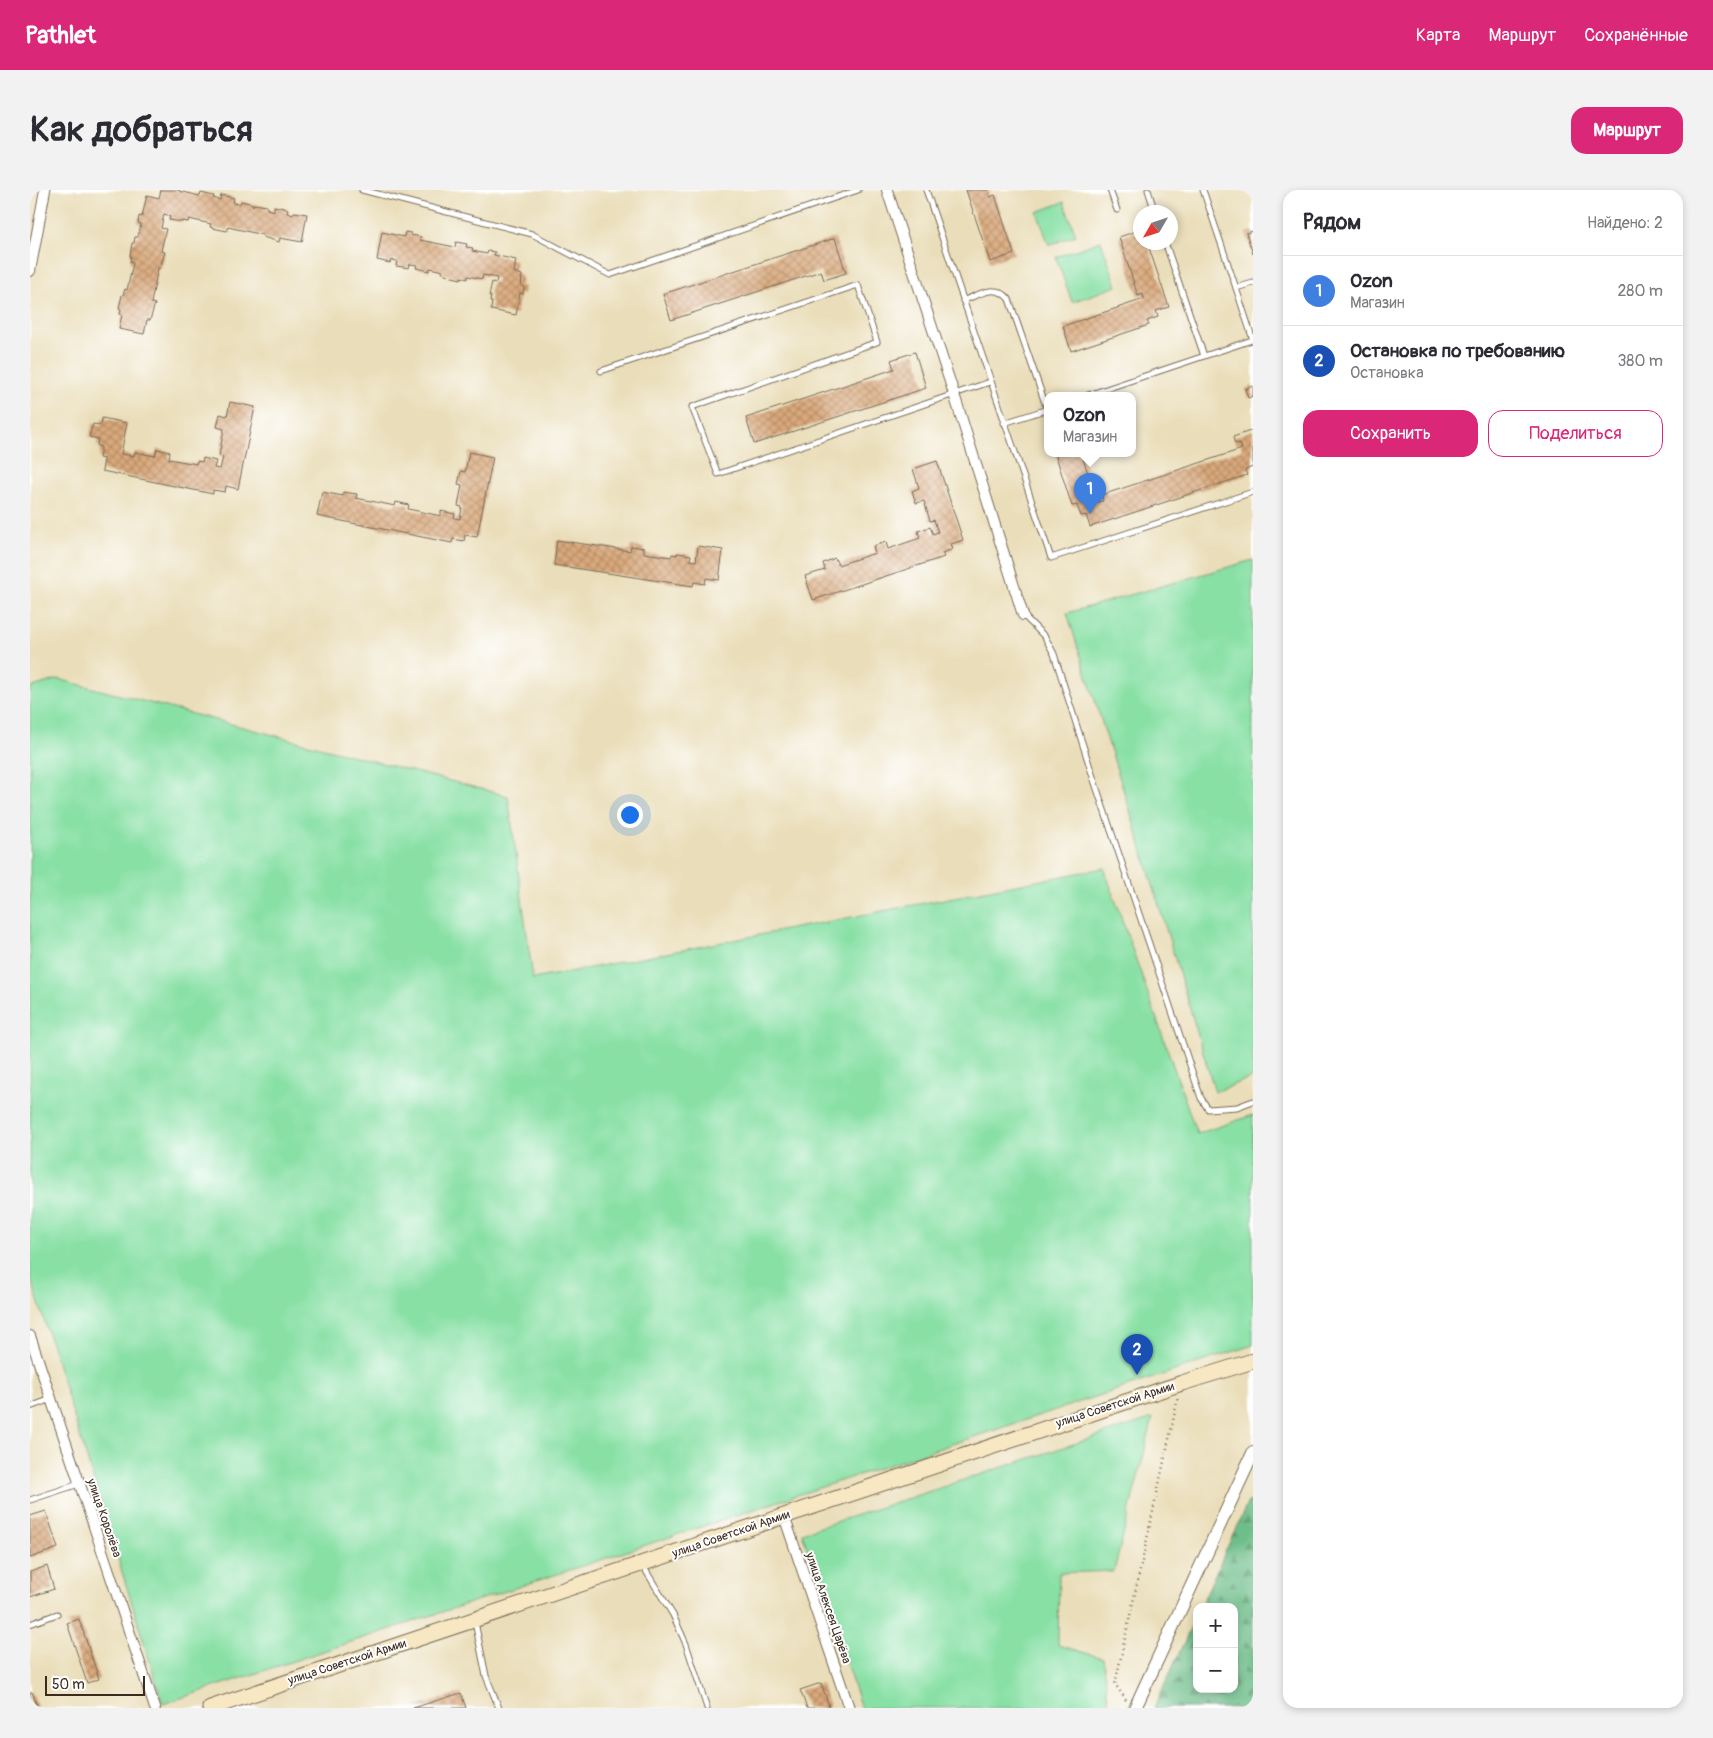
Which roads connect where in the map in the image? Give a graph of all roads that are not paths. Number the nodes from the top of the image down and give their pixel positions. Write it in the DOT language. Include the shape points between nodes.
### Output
graph roads {
  1 [pos="45,190"];
  2 [pos="362,190"];
  3 [pos="858,190"];
  4 [pos="888,190"];
  5 [pos="926,190"];
  6 [pos="1110,190"];
  7 [pos="1148,190"];
  8 [pos="1203,190"];
  9 [pos="1153,205"];
  10 [pos="1117,210"];
  11 [pos="1168,250"];
  12 [pos="30,271"];
  13 [pos="1253,282"];
  14 [pos="1236,288"];
  15 [pos="963,300"];
  16 [pos="1253,340"];
  17 [pos="1204,356"];
  18 [pos="601,371"];
  19 [pos="990,382"];
  20 [pos="1097,392"];
  21 [pos="954,394"];
  22 [pos="1044,400"];
  23 [pos="1044,410"];
  24 [pos="1004,423"];
  25 [pos="1253,492"];
  26 [pos="1023,615"];
  27 [pos="1253,1101"];
  28 [pos="30,1336"];
  29 [pos="1253,1362"];
  30 [pos="51,1399"];
  31 [pos="30,1407"];
  32 [pos="1253,1453"];
  33 [pos="80,1484"];
  34 [pos="30,1500"];
  35 [pos="784,1516"];
  36 [pos="642,1564"];
  37 [pos="57,1614"];
  38 [pos="475,1619"];
  39 [pos="30,1624"];
  40 [pos="155,1708"];
  41 [pos="210,1708"];
  42 [pos="499,1708"];
  43 [pos="707,1708"];
  44 [pos="849,1708"];
  45 [pos="1135,1708"];
  1 -- 12 [label="street"];
  2 -- 3 [label="lane" via="532,234 610,276"];
  4 -- 21 [label="street"];
  5 -- 15 [label="lane"];
  6 -- 10 [label="lane"];
  7 -- 9 [label="lane"];
  8 -- 14 [label="lane"];
  11 -- 17 [label="lane"];
  13 -- 14 [label="lane"];
  14 -- 16 [label="lane"];
  15 -- 19 [label="lane"];
  15 -- 22 [label="lane" via="990,290 1005,293"];
  16 -- 17 [label="lane"];
  17 -- 20 [label="lane"];
  18 -- 21 [label="lane" via="858,285 877,342 692,407 718,474"];
  19 -- 21 [label="lane"];
  19 -- 24 [label="lane"];
  21 -- 26 [label="street"];
  23 -- 24 [label="lane"];
  24 -- 25 [label="lane" via="1051,558"];
  26 -- 27 [label="lane" via="1045,637 1054,654 1200,1098 1208,1109 1237,1107"];
  28 -- 30 [label="street, улица Королёва"];
  29 -- 35 [label="main road, улица Советской Армии"];
  30 -- 31 [label="lane"];
  30 -- 33 [label="street, улица Королёва"];
  32 -- 45 [label="street"];
  33 -- 34 [label="lane"];
  33 -- 40 [label="street, улица Королёва"];
  35 -- 36 [label="main road, улица Советской Армии"];
  35 -- 44 [label="street, улица Алексея Царёва"];
  36 -- 38 [label="main road, улица Советской Армии"];
  36 -- 43 [label="lane" via="673,1615"];
  37 -- 39 [label="lane"];
  38 -- 41 [label="main road, улица Советской Армии"];
  38 -- 42 [label="lane" via="486,1676"];
}
